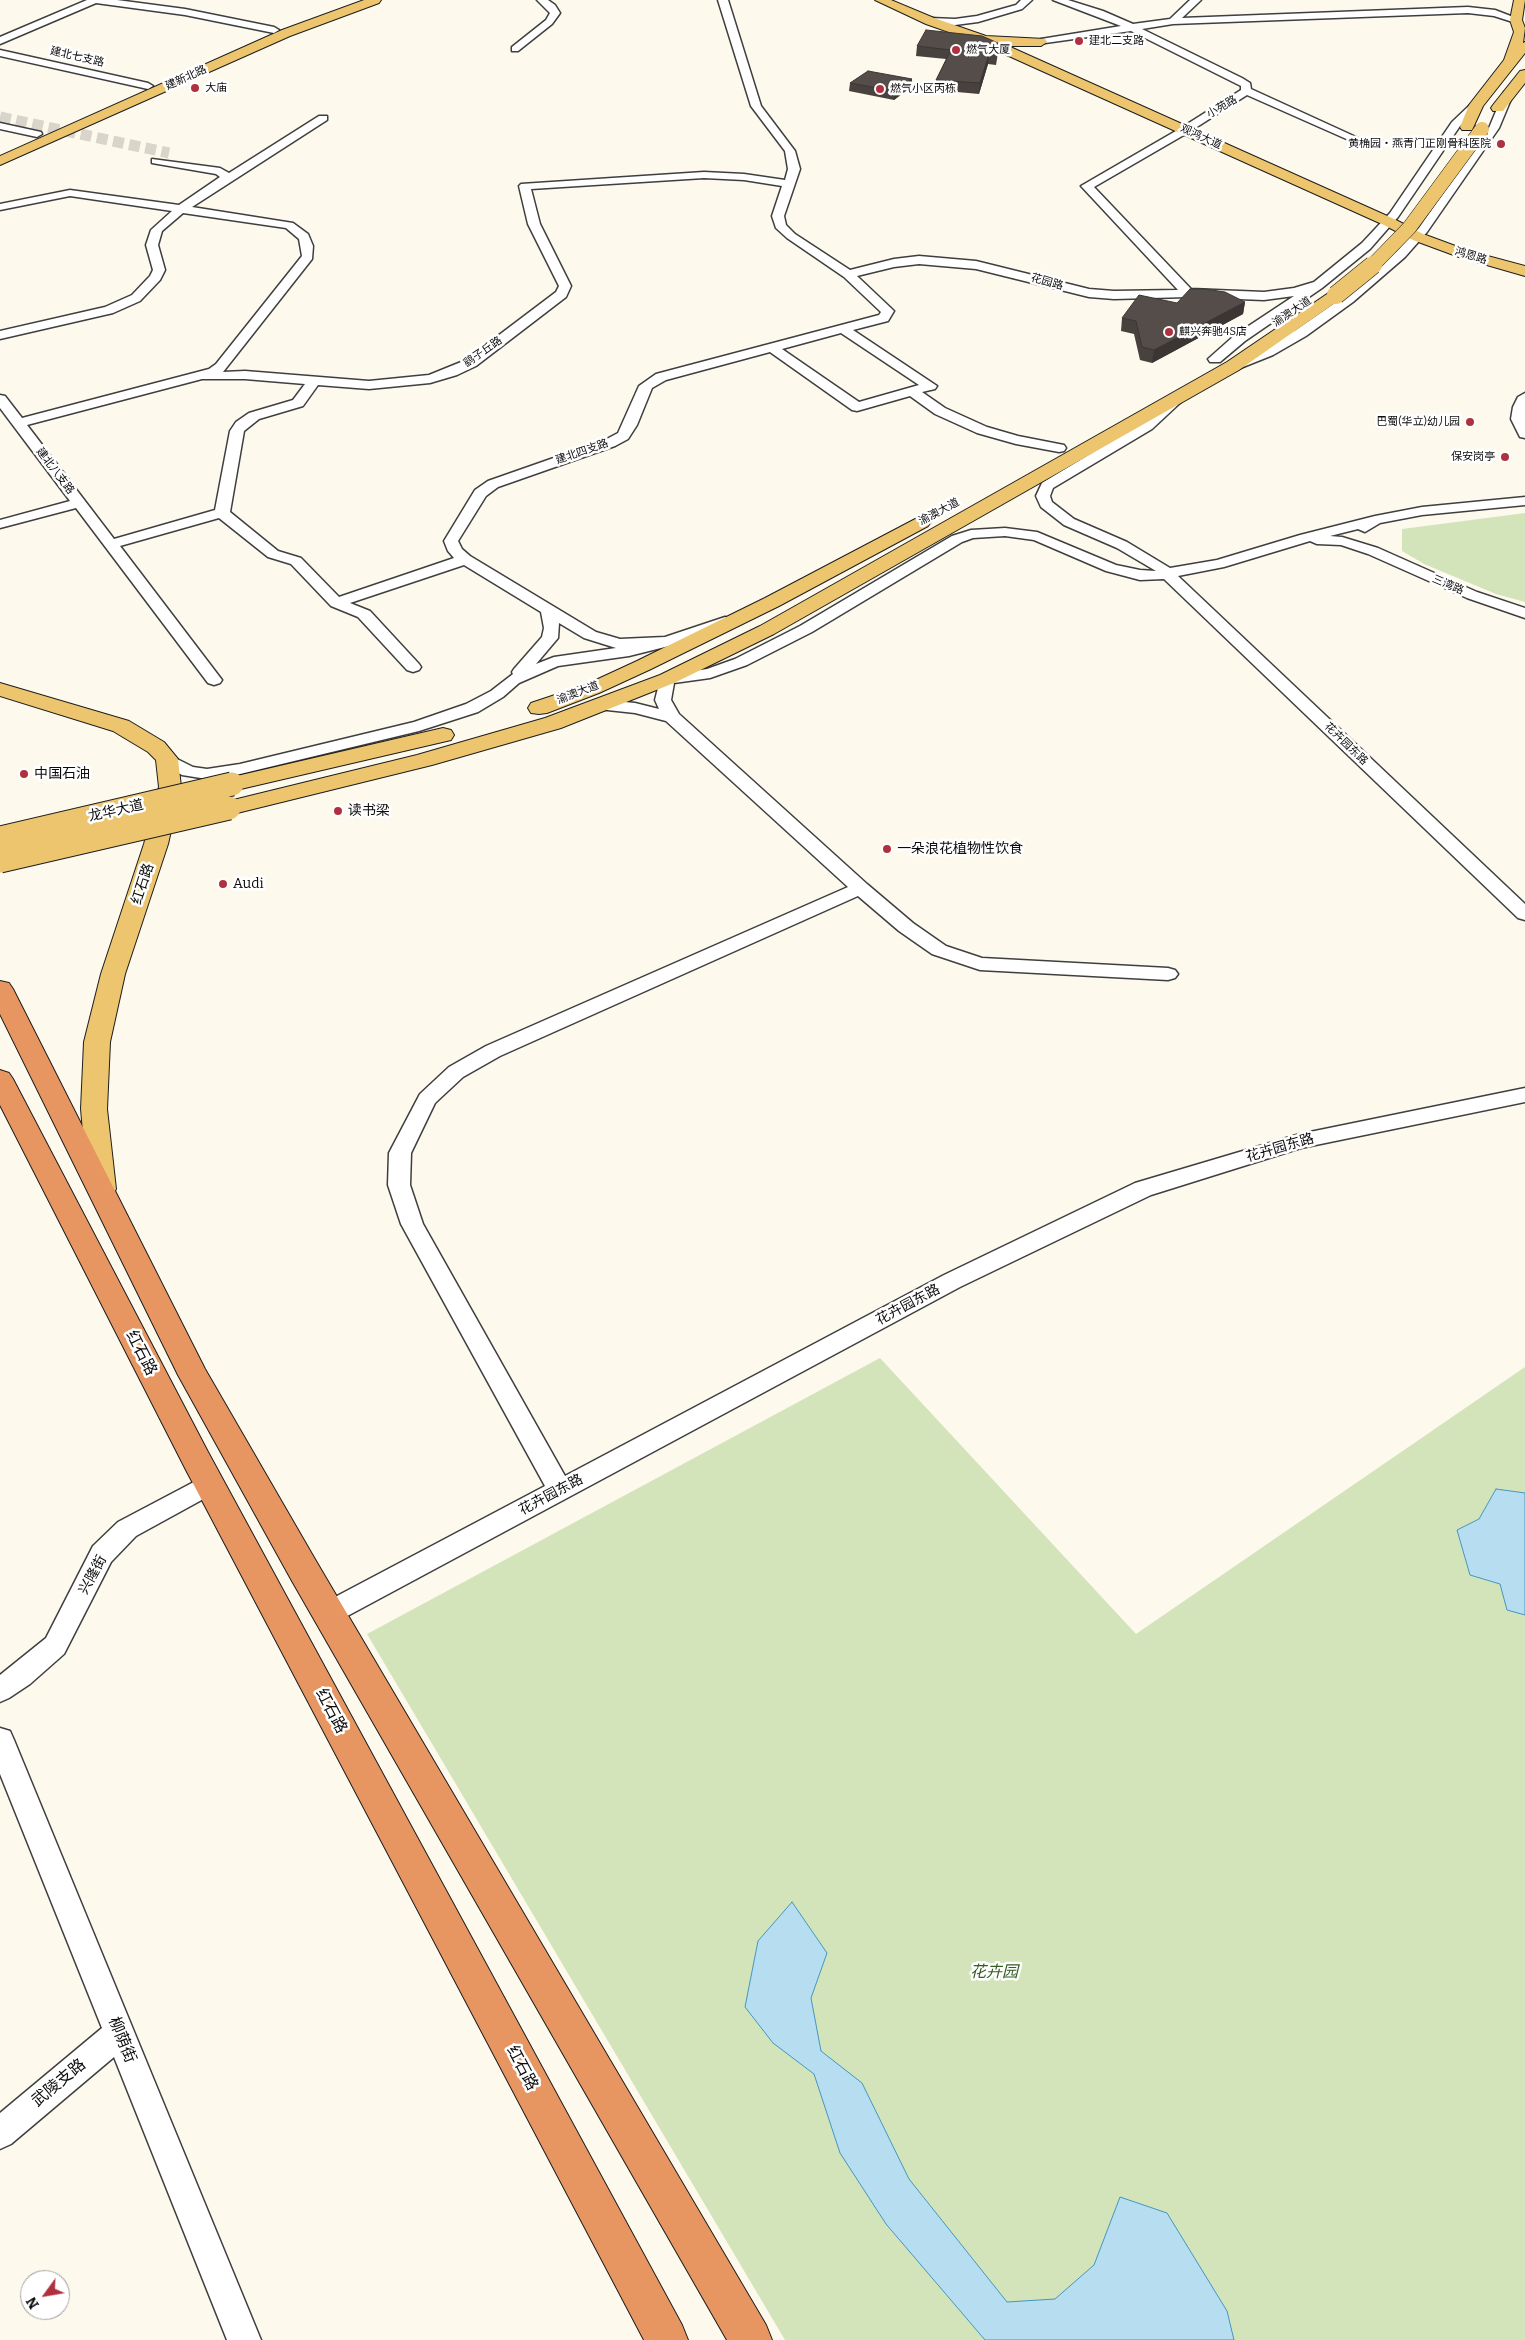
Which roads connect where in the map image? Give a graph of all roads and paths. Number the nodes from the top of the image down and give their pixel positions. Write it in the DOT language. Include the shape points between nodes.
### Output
graph roads {
  1 [pos="96,0"];
  2 [pos="351,0"];
  3 [pos="375,0"];
  4 [pos="542,0"];
  5 [pos="723,0"];
  6 [pos="881,0"];
  7 [pos="1027,0"];
  8 [pos="1058,0"];
  9 [pos="1196,0"];
  10 [pos="1520,0"];
  11 [pos="930,21"];
  12 [pos="1173,21"];
  13 [pos="1520,23"];
  14 [pos="1133,28"];
  15 [pos="274,30"];
  16 [pos="984,40"];
  17 [pos="0,41"];
  18 [pos="1041,42"];
  19 [pos="1525,46"];
  20 [pos="515,50"];
  21 [pos="0,53"];
  22 [pos="1510,61"];
  23 [pos="1525,74"];
  24 [pos="148,86"];
  25 [pos="1246,91"];
  26 [pos="1509,92"];
  27 [pos="1476,105"];
  28 [pos="323,118"];
  29 [pos="0,126"];
  30 [pos="1188,128"];
  31 [pos="1475,128"];
  32 [pos="38,134"];
  33 [pos="1364,142"];
  34 [pos="0,150"];
  35 [pos="272,150"];
  36 [pos="169,153"];
  37 [pos="0,161"];
  38 [pos="156,161"];
  39 [pos="226,162"];
  40 [pos="238,172"];
  41 [pos="224,181"];
  42 [pos="790,184"];
  43 [pos="0,207"];
  44 [pos="180,209"];
  45 [pos="1391,218"];
  46 [pos="1420,234"];
  47 [pos="1366,246"];
  48 [pos="1401,254"];
  49 [pos="1525,262"];
  50 [pos="1525,271"];
  51 [pos="848,274"];
  52 [pos="1326,290"];
  53 [pos="1188,293"];
  54 [pos="1248,296"];
  55 [pos="1270,319"];
  56 [pos="843,329"];
  57 [pos="0,335"];
  58 [pos="772,348"];
  59 [pos="227,359"];
  60 [pos="1224,363"];
  61 [pos="245,375"];
  62 [pos="205,376"];
  63 [pos="315,380"];
  64 [pos="911,391"];
  65 [pos="1525,397"];
  66 [pos="1176,399"];
  67 [pos="0,400"];
  68 [pos="19,423"];
  69 [pos="1525,434"];
  70 [pos="1059,448"];
  71 [pos="965,498"];
  72 [pos="1525,501"];
  73 [pos="79,503"];
  74 [pos="939,512"];
  75 [pos="222,513"];
  76 [pos="1375,520"];
  77 [pos="0,524"];
  78 [pos="1294,542"];
  79 [pos="111,544"];
  80 [pos="1373,551"];
  81 [pos="465,558"];
  82 [pos="1168,574"];
  83 [pos="336,602"];
  84 [pos="549,611"];
  85 [pos="1525,613"];
  86 [pos="742,616"];
  87 [pos="667,642"];
  88 [pos="413,667"];
  89 [pos="667,679"];
  90 [pos="214,680"];
  91 [pos="513,680"];
  92 [pos="0,689"];
  93 [pos="604,705"];
  94 [pos="672,717"];
  95 [pos="168,759"];
  96 [pos="232,784"];
  97 [pos="229,808"];
  98 [pos="0,838"];
  99 [pos="0,861"];
  100 [pos="860,888"];
  101 [pos="1525,914"];
  102 [pos="1168,974"];
  103 [pos="0,988"];
  104 [pos="0,1079"];
  105 [pos="1525,1095"];
  106 [pos="102,1189"];
  107 [pos="209,1484"];
  108 [pos="560,1490"];
  109 [pos="329,1613"];
  110 [pos="0,1690"];
  111 [pos="0,1740"];
  112 [pos="119,2033"];
  113 [pos="0,2133"];
  114 [pos="244,2340"];
  115 [pos="667,2340"];
  116 [pos="751,2340"];
  1 -- 15 [label="street" via="198,14"];
  1 -- 17 [label="street"];
  2 -- 15 [label="main road, 建新北路"];
  3 -- 37 [label="main road, 建新北路" via="286,33"];
  4 -- 20 [label="street" via="555,13 549,22"];
  5 -- 42 [label="street" via="756,106 790,151 794,169"];
  6 -- 11 [label="main road"];
  7 -- 11 [label="street" via="1019,7 978,19"];
  8 -- 14 [label="street, 小苑路" via="1100,13"];
  9 -- 12 [label="street"];
  10 -- 13 [label="main road"];
  11 -- 16 [label="main road"];
  12 -- 13 [label="street" via="1468,10 1495,13"];
  12 -- 14 [label="street"];
  13 -- 22 [label="main road"];
  14 -- 18 [label="street"];
  14 -- 25 [label="street, 小苑路" via="1238,80 1246,85"];
  15 -- 24 [label="main road, 建新北路"];
  16 -- 18 [label="main road"];
  16 -- 30 [label="main road, 观鸿大道"];
  18 -- 30 [label="main road, 观鸿大道" via="1028,47 1028,52"];
  19 -- 22 [label="main road, 渝澳大道"];
  21 -- 24 [label="street, 建北七支路"];
  22 -- 27 [label="main road, 渝澳大道"];
  23 -- 26 [label="main road, 渝澳大道"];
  24 -- 32 [label="main road, 建新北路"];
  25 -- 30 [label="street, 小苑路"];
  25 -- 33 [label="street"];
  26 -- 31 [label="main road, 渝澳大道"];
  26 -- 46 [label="street" via="1494,128"];
  27 -- 31 [label="main road, 渝澳大道"];
  27 -- 45 [label="street" via="1456,124"];
  28 -- 35 [label="street"];
  29 -- 32 [label="street"];
  30 -- 45 [label="main road, 观鸿大道"];
  30 -- 53 [label="street, 小苑路" via="1087,186"];
  31 -- 52 [label="main road, 渝澳大道, bridge" via="1409,228 1373,265"];
  32 -- 34 [label="main road, 建新北路"];
  35 -- 39 [label="street"];
  35 -- 40 [label="street"];
  36 -- 39 [label="street"];
  38 -- 41 [label="street" via="220,171 226,177"];
  39 -- 40 [label="street"];
  40 -- 41 [label="street"];
  41 -- 44 [label="street"];
  42 -- 51 [label="street" via="778,216 780,226"];
  42 -- 63 [label="street, 鹞子丘路" via="704,176 525,186 534,224 565,286 562,294 471,363 452,372 430,379 369,385"];
  43 -- 44 [label="street" via="70,193"];
  44 -- 57 [label="street" via="152,238 159,270 156,278 136,298 109,310"];
  44 -- 59 [label="street" via="289,225 304,237 307,246 308,256"];
  45 -- 46 [label="main road, 观鸿大道"];
  45 -- 47 [label="street"];
  46 -- 48 [label="street"];
  46 -- 49 [label="main road, 鸿恩路"];
  46 -- 50 [label="main road, 鸿恩路" via="1464,254"];
  47 -- 48 [label="street" via="1388,245"];
  47 -- 52 [label="street"];
  48 -- 60 [label="street" via="1349,299 1301,333 1268,352"];
  51 -- 53 [label="street, 花园路" via="894,263 937,261 999,269 1089,293"];
  51 -- 56 [label="street, 建北四支路" via="888,311 884,318"];
  52 -- 54 [label="street, 花园路"];
  52 -- 55 [label="street"];
  52 -- 60 [label="main road, 渝澳大道"];
  53 -- 54 [label="street, 花园路"];
  54 -- 55 [label="street" via="1271,310"];
  55 -- 60 [label="street" via="1240,338"];
  56 -- 58 [label="street, 建北四支路"];
  56 -- 64 [label="street" via="930,386"];
  58 -- 64 [label="street" via="857,407"];
  58 -- 81 [label="street, 建北四支路" via="661,377 646,386 623,436 493,484 480,493 451,541 454,550"];
  59 -- 61 [label="street" via="235,371"];
  59 -- 62 [label="street" via="221,367"];
  60 -- 66 [label="main road, 渝澳大道"];
  60 -- 70 [label="main road, 渝澳大道"];
  61 -- 62 [label="street, 鹞子丘路"];
  61 -- 63 [label="street, 鹞子丘路"];
  62 -- 68 [label="street"];
  63 -- 75 [label="street" via="298,403 254,416 241,425"];
  64 -- 70 [label="street" via="940,411 982,430"];
  65 -- 69 [label="street" via="1518,419"];
  66 -- 82 [label="street, 花卉园东路" via="1147,426 1047,486 1043,496 1046,504 1069,522 1139,554"];
  66 -- 89 [label="main road, 渝澳大道" via="767,630"];
  67 -- 68 [label="street, 建北八支路"];
  68 -- 73 [label="street, 建北八支路"];
  70 -- 71 [label="main road, 渝澳大道"];
  72 -- 76 [label="street" via="1445,507"];
  73 -- 77 [label="street, 建北八支路"];
  73 -- 79 [label="street"];
  74 -- 86 [label="main road, 渝澳大道"];
  75 -- 79 [label="street"];
  75 -- 83 [label="street" via="273,554 296,561"];
  76 -- 78 [label="street"];
  76 -- 80 [label="street" via="1364,529 1364,538"];
  78 -- 80 [label="street, 三湾路" via="1331,540"];
  78 -- 82 [label="street" via="1219,564"];
  79 -- 90 [label="street"];
  80 -- 85 [label="street, 三湾路" via="1472,595"];
  81 -- 83 [label="street"];
  81 -- 84 [label="street, 建北四支路"];
  82 -- 89 [label="street" via="1140,576 1111,568 1037,536 1004,532 971,534 957,539 806,629 741,662 710,673"];
  82 -- 101 [label="street, 花卉园东路"];
  83 -- 88 [label="street" via="364,614"];
  84 -- 87 [label="street, 建北四支路" via="590,635 618,644"];
  84 -- 91 [label="street" via="550,638"];
  86 -- 87 [label="street"];
  86 -- 96 [label="main road, 渝澳大道" via="600,685 541,707 416,743"];
  87 -- 91 [label="street" via="554,662"];
  89 -- 93 [label="main road, 渝澳大道"];
  89 -- 94 [label="street" via="663,700"];
  91 -- 95 [label="street" via="497,694 472,708 419,726 240,769 206,774 188,771"];
  92 -- 95 [label="main road" via="121,726 156,747"];
  93 -- 94 [label="street"];
  93 -- 97 [label="main road, 渝澳大道" via="424,760"];
  94 -- 100 [label="street"];
  95 -- 106 [label="main road, 红石路" via="170,787 156,844 113,974 97,1042 94,1109"];
  96 -- 98 [label="main road, 龙华大道, bridge"];
  97 -- 99 [label="main road, 龙华大道, bridge"];
  100 -- 102 [label="street" via="906,927 940,950 980,964"];
  100 -- 108 [label="street" via="493,1051 456,1072 427,1099 400,1153 399,1185 412,1224"];
  103 -- 106 [label="highway, 红石路"];
  104 -- 107 [label="highway, 红石路"];
  105 -- 108 [label="street, 花卉园东路" via="1300,1141 1143,1189 952,1282"];
  106 -- 109 [label="highway, 红石路" via="193,1375"];
  107 -- 110 [label="street, 兴隆街" via="127,1529 102,1554 55,1646"];
  107 -- 115 [label="highway, 红石路"];
  108 -- 109 [label="street, 花卉园东路"];
  109 -- 116 [label="highway, 红石路"];
  111 -- 112 [label="street, 柳荫街"];
  112 -- 113 [label="street, 武陵支路"];
  112 -- 114 [label="street, 柳荫街"];
}
